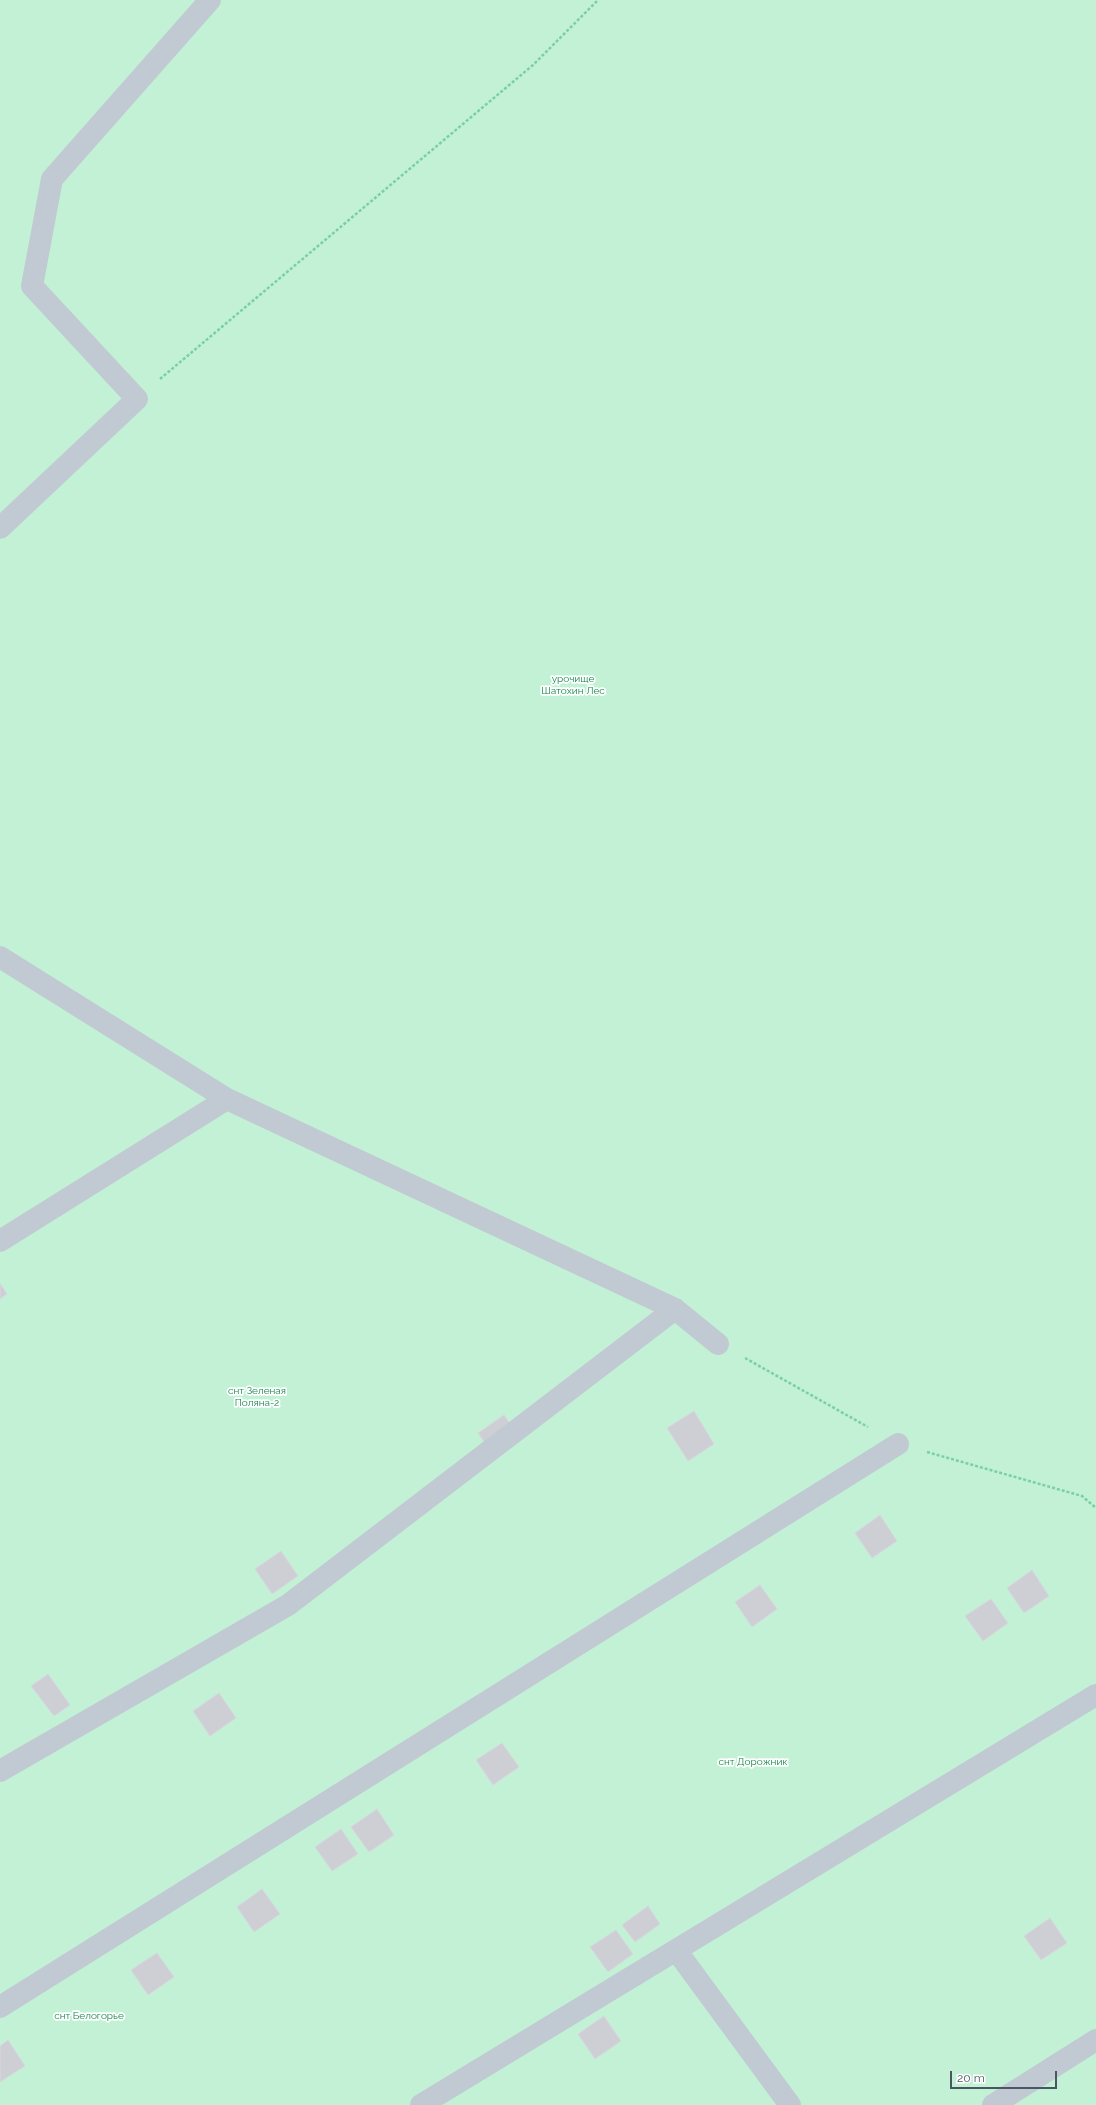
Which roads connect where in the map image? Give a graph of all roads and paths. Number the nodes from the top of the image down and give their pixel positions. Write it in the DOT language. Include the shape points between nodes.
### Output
graph roads {
  1 [pos="210,0"];
  2 [pos="598,0"];
  3 [pos="137,399"];
  4 [pos="0,528"];
  5 [pos="0,957"];
  6 [pos="227,1099"];
  7 [pos="0,1241"];
  8 [pos="675,1309"];
  9 [pos="718,1344"];
  10 [pos="898,1444"];
  11 [pos="1096,1695"];
  12 [pos="0,1771"];
  13 [pos="676,1950"];
  14 [pos="0,2007"];
  15 [pos="1096,2040"];
  16 [pos="421,2105"];
  17 [pos="790,2105"];
  18 [pos="993,2105"];
  1 -- 3 [label="street" via="52,179 32,286"];
  2 -- 3 [label="path" via="533,64"];
  3 -- 4 [label="street"];
  5 -- 6 [label="street"];
  6 -- 7 [label="street"];
  6 -- 8 [label="street"];
  8 -- 9 [label="street"];
  8 -- 12 [label="street" via="288,1605"];
  10 -- 14 [label="street"];
  11 -- 13 [label="street"];
  13 -- 16 [label="street"];
  13 -- 17 [label="street"];
  15 -- 18 [label="street"];
}
